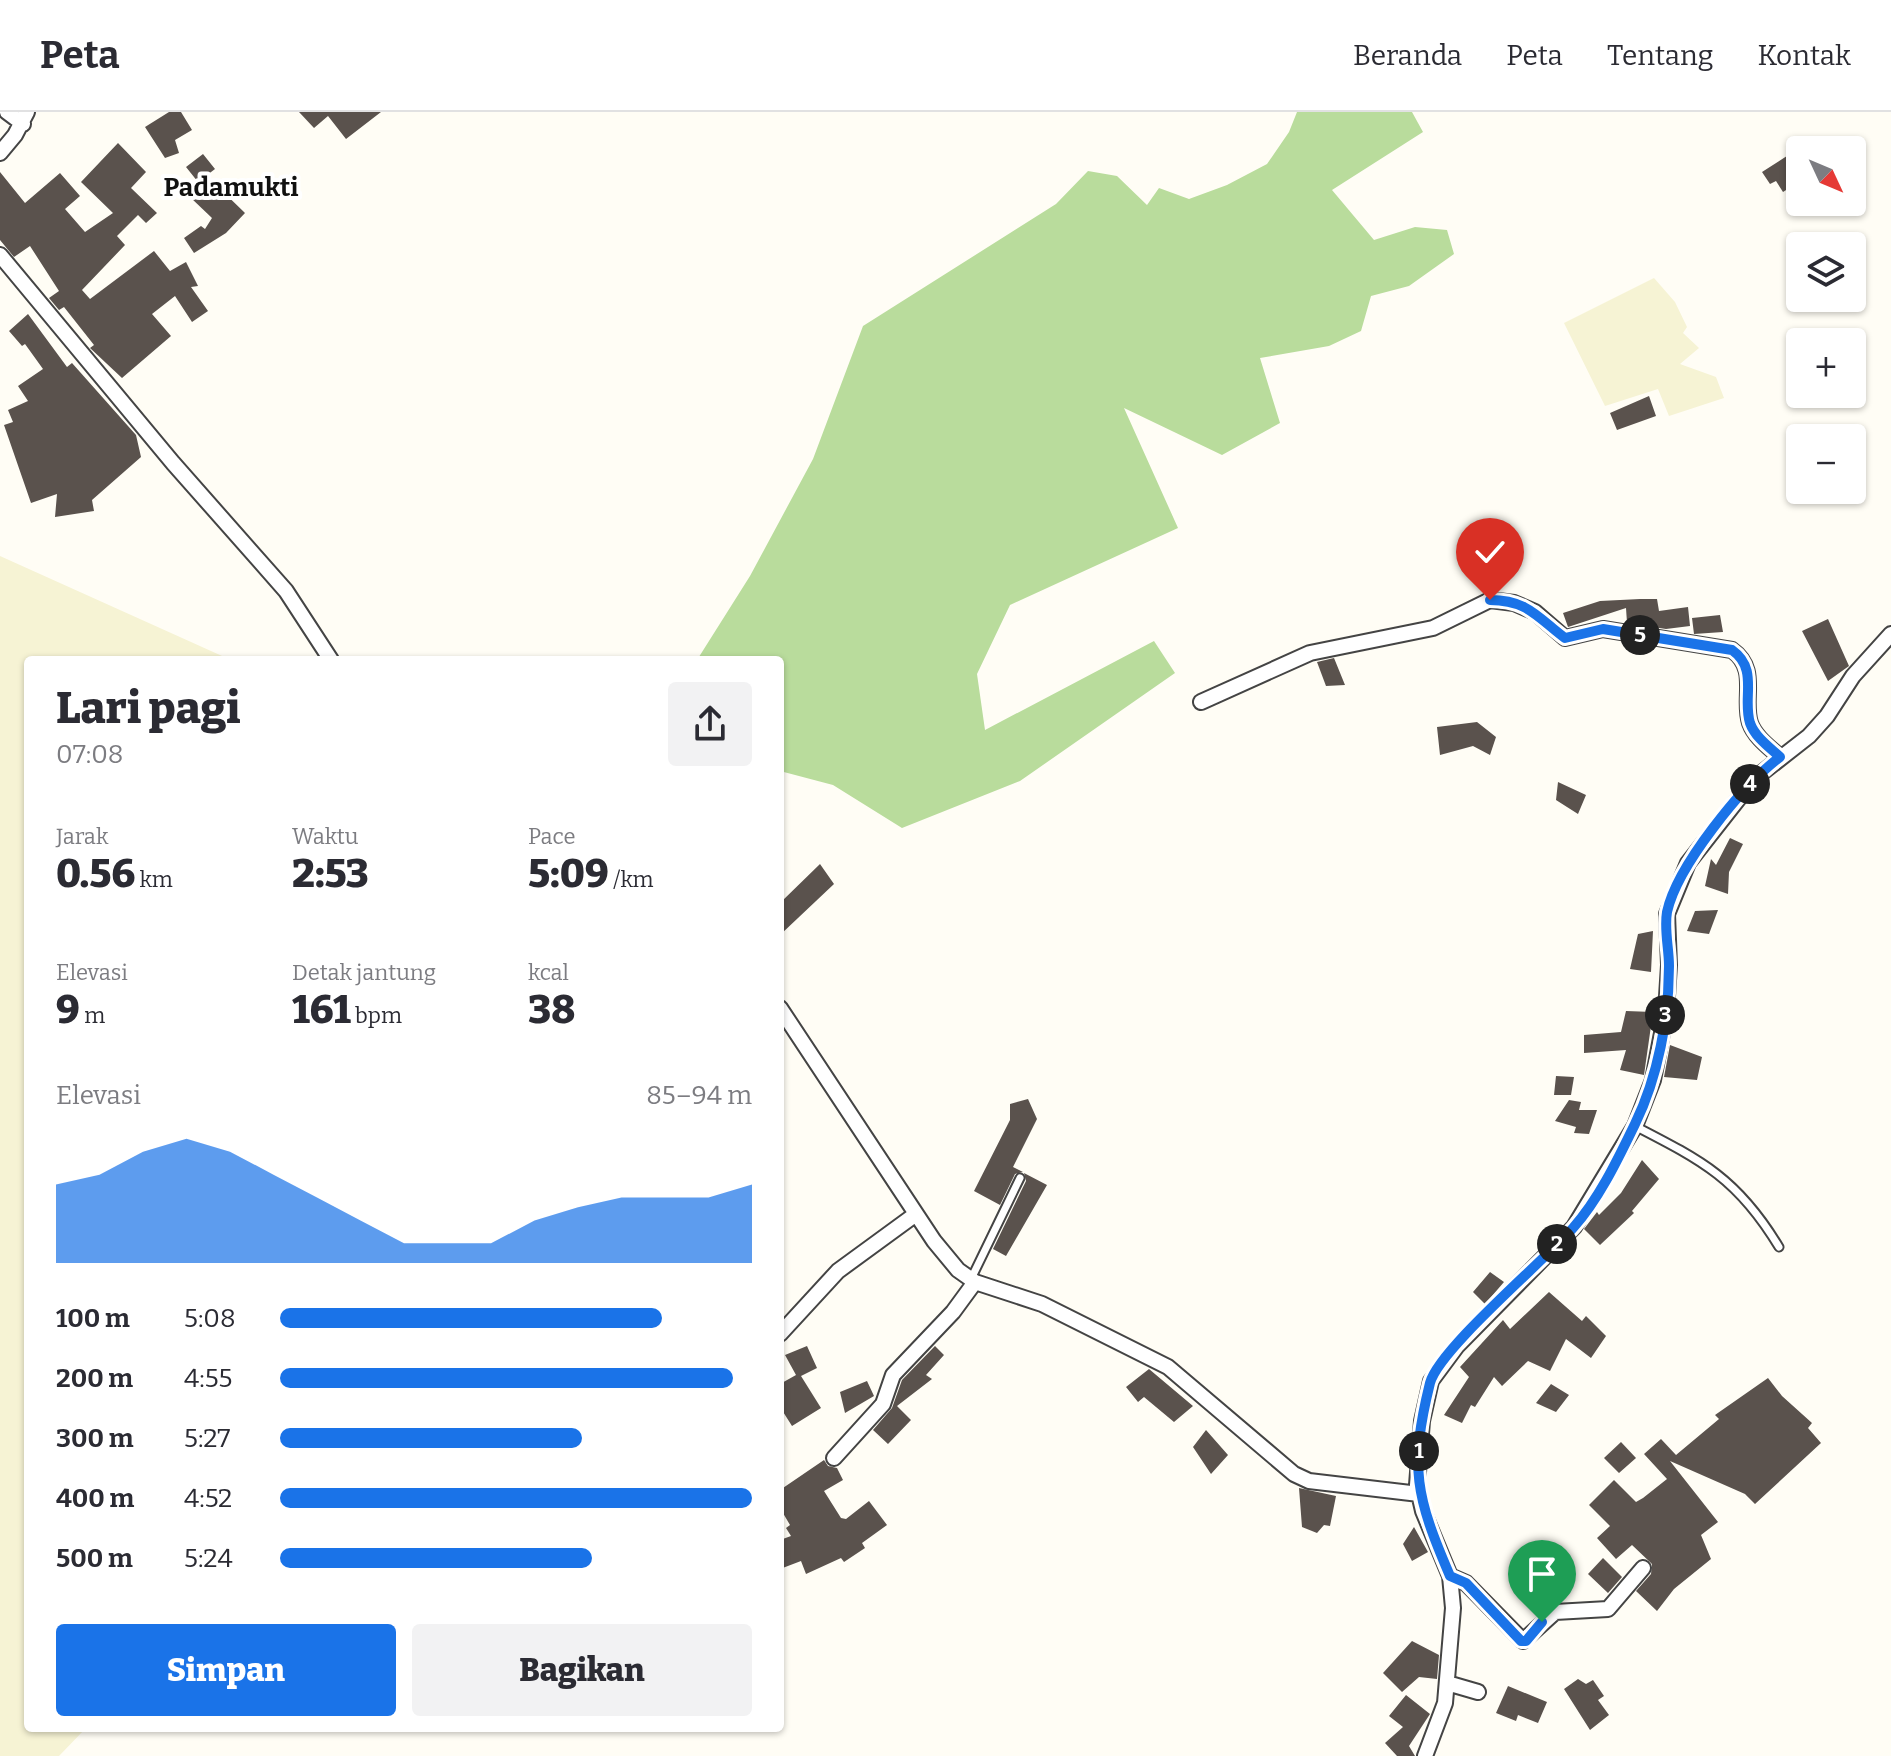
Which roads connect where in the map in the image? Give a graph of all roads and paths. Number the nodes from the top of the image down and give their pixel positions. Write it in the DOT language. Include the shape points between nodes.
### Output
graph roads {
  1 [pos="7,112"];
  2 [pos="25,118"];
  3 [pos="0,153"];
  4 [pos="0,255"];
  5 [pos="1891,634"];
  6 [pos="328,656"];
  7 [pos="1201,702"];
  8 [pos="1780,757"];
  9 [pos="784,1014"];
  10 [pos="1635,1126"];
  11 [pos="1020,1178"];
  12 [pos="916,1214"];
  13 [pos="1779,1247"];
  14 [pos="973,1280"];
  15 [pos="784,1330"];
  16 [pos="834,1458"];
  17 [pos="1419,1494"];
  18 [pos="1643,1568"];
  19 [pos="1450,1576"];
  20 [pos="1447,1683"];
  21 [pos="1478,1692"];
  22 [pos="1425,1756"];
  1 -- 2 [label="street"];
  2 -- 3 [label="street"];
  4 -- 6 [label="street" via="286,591"];
  5 -- 8 [label="street" via="1818,726"];
  7 -- 8 [label="street" via="1310,653 1433,628 1482,602 1498,600 1535,612 1565,638 1603,629 1732,650 1749,678 1750,722"];
  8 -- 10 [label="street" via="1744,791 1688,863 1673,893 1667,914 1666,1012 1653,1080"];
  9 -- 12 [label="street"];
  10 -- 13 [label="lane" via="1706,1163 1727,1180 1761,1216"];
  10 -- 17 [label="street" via="1574,1227 1436,1369 1422,1421"];
  11 -- 14 [label="lane"];
  12 -- 14 [label="street" via="946,1257"];
  12 -- 15 [label="street" via="838,1271"];
  14 -- 16 [label="street" via="953,1312 893,1375 883,1404"];
  14 -- 17 [label="street" via="1042,1304 1168,1367 1309,1481"];
  17 -- 19 [label="street"];
  18 -- 19 [label="street" via="1608,1609 1551,1613 1523,1641 1466,1583"];
  19 -- 20 [label="street"];
  20 -- 21 [label="street"];
  20 -- 22 [label="street"];
}
